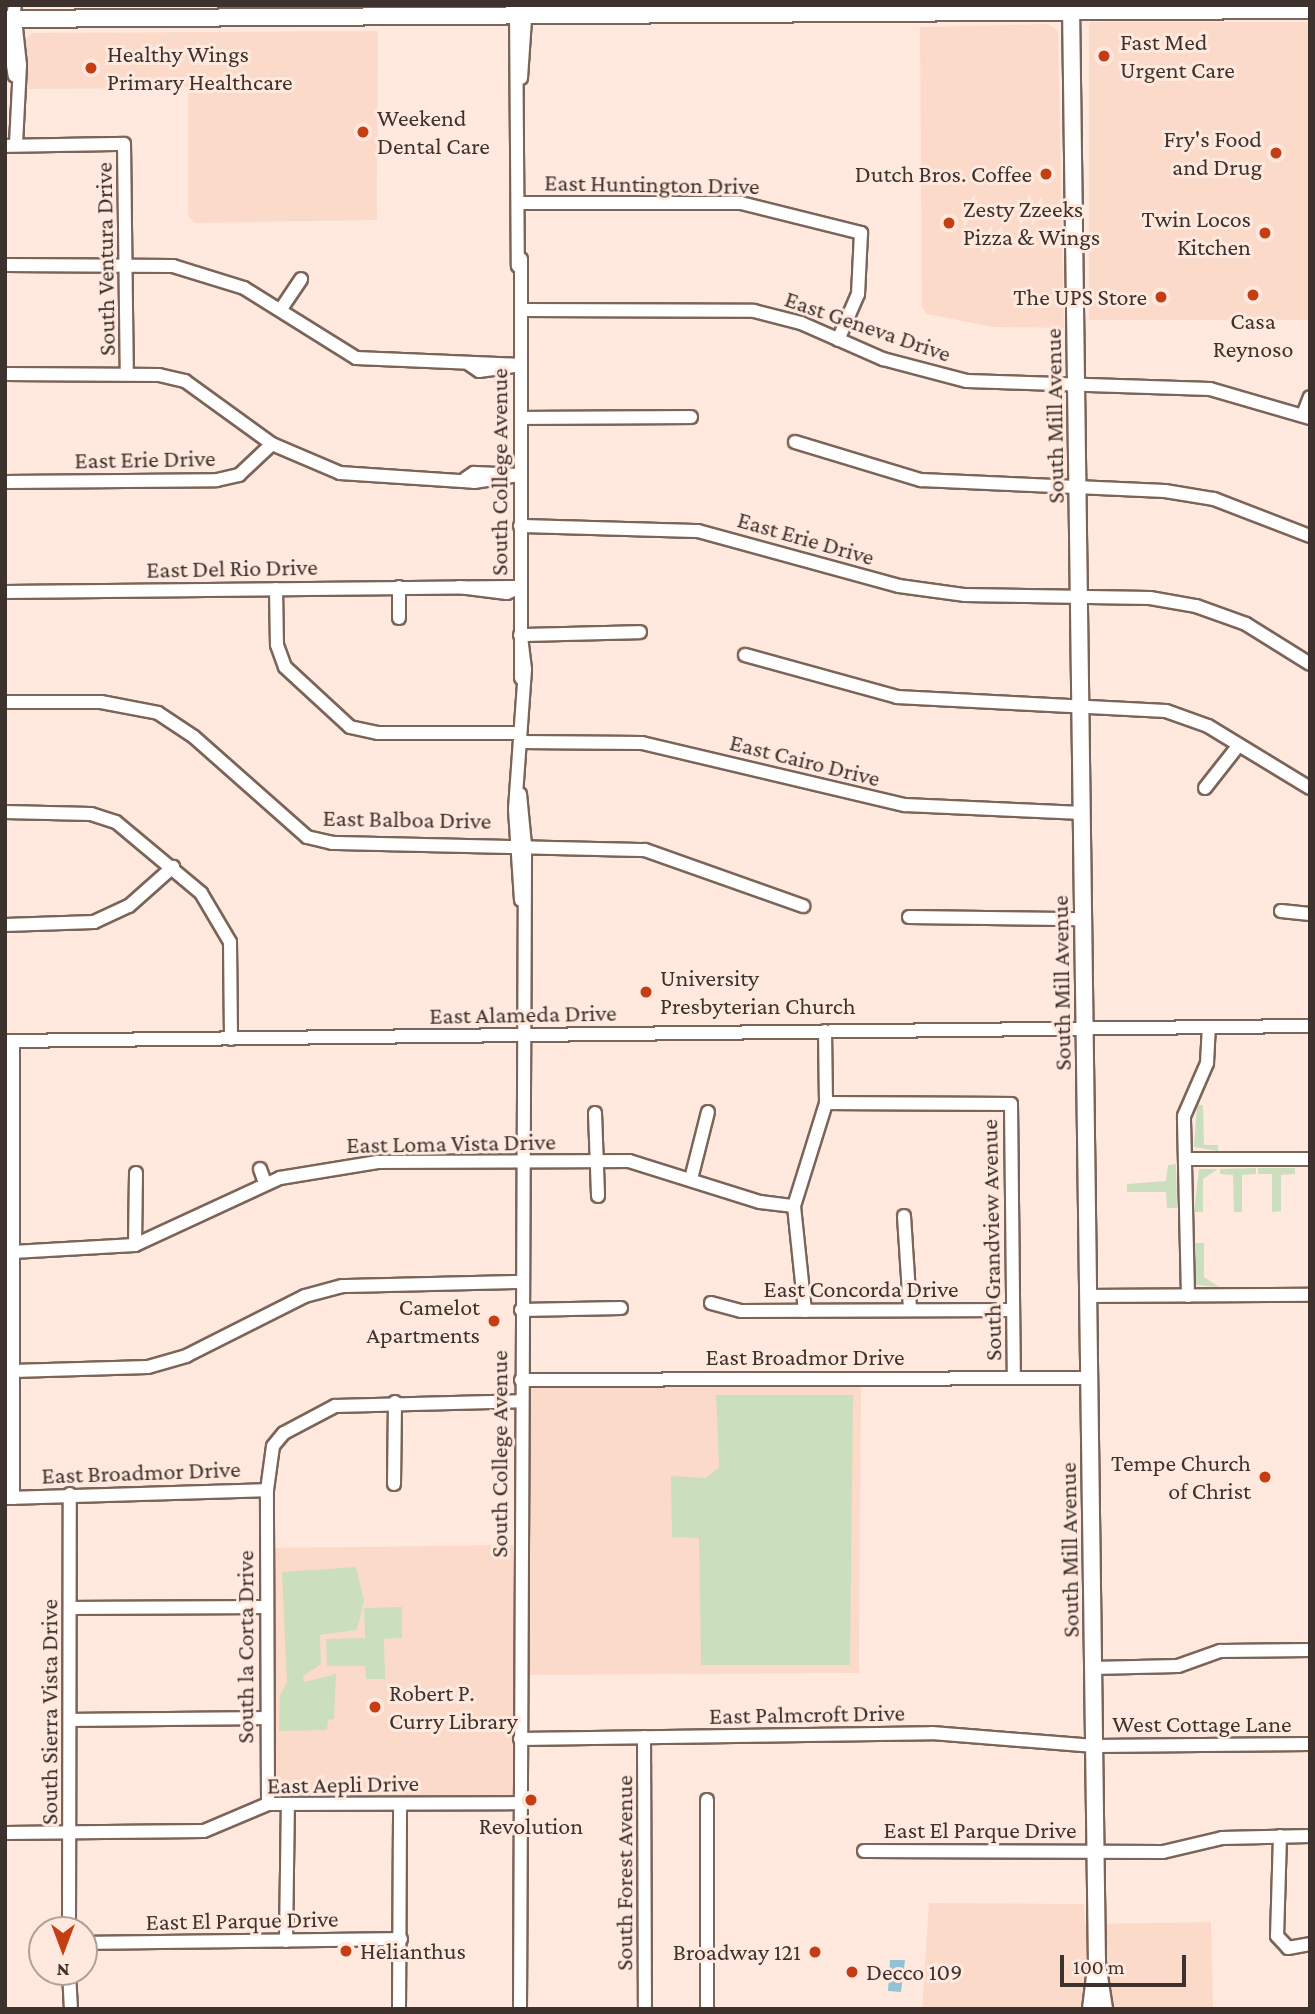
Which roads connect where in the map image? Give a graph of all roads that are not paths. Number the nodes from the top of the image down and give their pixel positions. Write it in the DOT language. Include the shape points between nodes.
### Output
graph roads {
  1 [pos="1071,8"];
  2 [pos="521,10"];
  3 [pos="1310,10"];
  4 [pos="230,11"];
  5 [pos="124,12"];
  6 [pos="12,15"];
  7 [pos="11,145"];
  8 [pos="521,203"];
  9 [pos="127,264"];
  10 [pos="5,265"];
  11 [pos="302,279"];
  12 [pos="281,309"];
  13 [pos="521,310"];
  14 [pos="838,340"];
  15 [pos="521,365"];
  16 [pos="5,374"];
  17 [pos="127,374"];
  18 [pos="1077,383"];
  19 [pos="1310,397"];
  20 [pos="691,417"];
  21 [pos="1306,417"];
  22 [pos="521,418"];
  23 [pos="795,442"];
  24 [pos="272,444"];
  25 [pos="520,475"];
  26 [pos="5,482"];
  27 [pos="1078,488"];
  28 [pos="520,526"];
  29 [pos="1310,536"];
  30 [pos="399,587"];
  31 [pos="520,587"];
  32 [pos="276,589"];
  33 [pos="5,592"];
  34 [pos="1080,596"];
  35 [pos="399,618"];
  36 [pos="640,632"];
  37 [pos="520,635"];
  38 [pos="745,655"];
  39 [pos="1310,664"];
  40 [pos="163,699"];
  41 [pos="5,702"];
  42 [pos="1080,705"];
  43 [pos="158,713"];
  44 [pos="520,737"];
  45 [pos="1238,746"];
  46 [pos="1205,788"];
  47 [pos="1310,788"];
  48 [pos="5,812"];
  49 [pos="1082,813"];
  50 [pos="520,844"];
  51 [pos="173,867"];
  52 [pos="803,906"];
  53 [pos="1281,911"];
  54 [pos="1310,914"];
  55 [pos="909,917"];
  56 [pos="1083,919"];
  57 [pos="5,925"];
  58 [pos="1310,1026"];
  59 [pos="1209,1027"];
  60 [pos="1084,1029"];
  61 [pos="825,1031"];
  62 [pos="521,1034"];
  63 [pos="231,1039"];
  64 [pos="9,1041"];
  65 [pos="826,1103"];
  66 [pos="708,1112"];
  67 [pos="596,1113"];
  68 [pos="10,1158"];
  69 [pos="1310,1159"];
  70 [pos="1185,1160"];
  71 [pos="597,1161"];
  72 [pos="521,1162"];
  73 [pos="260,1169"];
  74 [pos="136,1173"];
  75 [pos="691,1179"];
  76 [pos="265,1184"];
  77 [pos="598,1196"];
  78 [pos="794,1206"];
  79 [pos="904,1216"];
  80 [pos="135,1245"];
  81 [pos="13,1252"];
  82 [pos="9,1271"];
  83 [pos="520,1282"];
  84 [pos="1310,1295"];
  85 [pos="1088,1296"];
  86 [pos="1188,1296"];
  87 [pos="711,1303"];
  88 [pos="621,1308"];
  89 [pos="520,1310"];
  90 [pos="910,1310"];
  91 [pos="1013,1310"];
  92 [pos="805,1311"];
  93 [pos="13,1371"];
  94 [pos="1014,1376"];
  95 [pos="1089,1378"];
  96 [pos="520,1380"];
  97 [pos="9,1385"];
  98 [pos="520,1401"];
  99 [pos="395,1402"];
  100 [pos="394,1484"];
  101 [pos="267,1490"];
  102 [pos="69,1494"];
  103 [pos="9,1498"];
  104 [pos="265,1606"];
  105 [pos="69,1608"];
  106 [pos="1310,1650"];
  107 [pos="1093,1668"];
  108 [pos="265,1718"];
  109 [pos="69,1720"];
  110 [pos="644,1737"];
  111 [pos="520,1739"];
  112 [pos="1310,1744"];
  113 [pos="1094,1746"];
  114 [pos="707,1800"];
  115 [pos="520,1802"];
  116 [pos="268,1804"];
  117 [pos="288,1804"];
  118 [pos="400,1804"];
  119 [pos="69,1832"];
  120 [pos="5,1833"];
  121 [pos="1280,1836"];
  122 [pos="1310,1836"];
  123 [pos="864,1851"];
  124 [pos="1095,1853"];
  125 [pos="69,1916"];
  126 [pos="401,1939"];
  127 [pos="286,1941"];
  128 [pos="98,1943"];
  129 [pos="1310,1944"];
  130 [pos="1097,1960"];
  131 [pos="70,1986"];
  132 [pos="71,2009"];
  133 [pos="399,2009"];
  134 [pos="520,2009"];
  135 [pos="645,2009"];
  136 [pos="707,2009"];
  137 [pos="1091,2009"];
  138 [pos="1104,2009"];
  1 -- 2 [label="main road"];
  1 -- 3 [label="main road"];
  1 -- 18 [label="main road, South Mill Avenue"];
  2 -- 4 [label="main road"];
  2 -- 8 [label="street, South College Avenue"];
  4 -- 5 [label="main road"];
  5 -- 6 [label="main road"];
  6 -- 7 [label="street"];
  7 -- 9 [label="street, South Ventura Drive" via="124,144"];
  8 -- 13 [label="street, South College Avenue"];
  8 -- 14 [label="street, East Huntington Drive" via="741,203 862,233 858,294"];
  9 -- 10 [label="street"];
  9 -- 12 [label="street" via="210,274"];
  9 -- 17 [label="street, South Ventura Drive"];
  11 -- 12 [label="street"];
  12 -- 15 [label="street" via="356,358 469,364 480,370"];
  13 -- 14 [label="street, East Geneva Drive" via="754,312"];
  13 -- 15 [label="street, South College Avenue"];
  14 -- 18 [label="street, East Geneva Drive" via="967,380"];
  15 -- 22 [label="street, South College Avenue"];
  16 -- 17 [label="street"];
  17 -- 24 [label="street" via="185,381"];
  18 -- 21 [label="street, East Geneva Drive" via="1210,389"];
  18 -- 27 [label="main road, South Mill Avenue"];
  19 -- 21 [label="street"];
  20 -- 22 [label="street"];
  22 -- 25 [label="street, South College Avenue"];
  23 -- 27 [label="street" via="921,480"];
  24 -- 25 [label="street" via="320,467 363,478 465,479 474,472"];
  24 -- 26 [label="street, East Erie Drive" via="239,475 217,480"];
  25 -- 28 [label="street, South College Avenue"];
  27 -- 29 [label="street" via="1214,499"];
  27 -- 34 [label="main road, South Mill Avenue"];
  28 -- 31 [label="street, South College Avenue"];
  28 -- 34 [label="street, East Erie Drive" via="698,531 899,586 965,595"];
  30 -- 31 [label="street, East Del Rio Drive" via="507,593"];
  30 -- 32 [label="street, East Del Rio Drive"];
  30 -- 35 [label="street"];
  31 -- 37 [label="street, South College Avenue"];
  32 -- 33 [label="street, East Del Rio Drive"];
  32 -- 44 [label="street, East Cairo Drive" via="277,645 285,667 350,727 378,733"];
  34 -- 39 [label="street, East Erie Drive" via="1196,606 1246,625"];
  34 -- 42 [label="main road, South Mill Avenue"];
  36 -- 37 [label="street"];
  37 -- 44 [label="street, South College Avenue"];
  38 -- 42 [label="street" via="897,697"];
  40 -- 43 [label="street"];
  41 -- 43 [label="street, East Balboa Drive" via="101,702"];
  42 -- 45 [label="street" via="1166,711 1208,726"];
  42 -- 49 [label="main road, South Mill Avenue"];
  43 -- 50 [label="street, East Balboa Drive" via="194,737 307,837 332,843"];
  44 -- 49 [label="street, East Cairo Drive" via="642,743 791,783 905,805"];
  44 -- 50 [label="street, South College Avenue"];
  45 -- 46 [label="street"];
  45 -- 47 [label="street"];
  48 -- 51 [label="street" via="91,814 116,822"];
  49 -- 56 [label="main road, South Mill Avenue"];
  50 -- 52 [label="street, East Balboa Drive" via="645,850"];
  50 -- 62 [label="street, South College Avenue"];
  51 -- 57 [label="street" via="129,906 94,922"];
  51 -- 63 [label="street" via="201,893 226,931"];
  53 -- 54 [label="street"];
  55 -- 56 [label="street"];
  56 -- 60 [label="main road, South Mill Avenue"];
  58 -- 59 [label="street, East Alameda Drive"];
  59 -- 60 [label="street, East Alameda Drive"];
  59 -- 70 [label="street" via="1207,1063 1184,1116"];
  60 -- 61 [label="street, East Alameda Drive"];
  60 -- 85 [label="main road, South Mill Avenue"];
  61 -- 62 [label="street, East Alameda Drive"];
  61 -- 65 [label="street"];
  62 -- 63 [label="street, East Alameda Drive"];
  62 -- 72 [label="street, South College Avenue"];
  63 -- 64 [label="street, East Alameda Drive"];
  64 -- 68 [label="street"];
  65 -- 78 [label="street"];
  65 -- 91 [label="street, South Grandview Avenue" via="1011,1104"];
  66 -- 75 [label="street"];
  67 -- 71 [label="street"];
  68 -- 81 [label="street"];
  69 -- 70 [label="street"];
  70 -- 86 [label="street"];
  71 -- 72 [label="street, East Loma Vista Drive"];
  71 -- 75 [label="street, East Loma Vista Drive" via="629,1161"];
  71 -- 77 [label="street"];
  72 -- 76 [label="street, East Loma Vista Drive" via="378,1162"];
  72 -- 83 [label="street, South College Avenue"];
  73 -- 76 [label="street"];
  74 -- 80 [label="street"];
  75 -- 78 [label="street, East Loma Vista Drive"];
  76 -- 80 [label="street, East Loma Vista Drive"];
  78 -- 92 [label="street"];
  79 -- 90 [label="street"];
  80 -- 81 [label="street, East Loma Vista Drive"];
  81 -- 82 [label="street"];
  82 -- 93 [label="street"];
  83 -- 89 [label="street, South College Avenue"];
  83 -- 93 [label="street" via="342,1286 305,1296 186,1356 148,1367"];
  84 -- 86 [label="street"];
  85 -- 86 [label="street"];
  85 -- 95 [label="main road, South Mill Avenue"];
  87 -- 92 [label="street, East Concorda Drive" via="741,1311"];
  88 -- 89 [label="street"];
  89 -- 96 [label="street, South College Avenue"];
  90 -- 91 [label="street, East Concorda Drive"];
  90 -- 92 [label="street, East Concorda Drive"];
  91 -- 94 [label="street, South Grandview Avenue"];
  93 -- 97 [label="street"];
  94 -- 95 [label="street, East Broadmor Drive"];
  94 -- 96 [label="street, East Broadmor Drive"];
  95 -- 107 [label="main road, South Mill Avenue"];
  96 -- 98 [label="street, South College Avenue"];
  97 -- 103 [label="street"];
  98 -- 99 [label="street, East Broadmor Drive"];
  98 -- 111 [label="street, South College Avenue"];
  99 -- 100 [label="street"];
  99 -- 101 [label="street, East Broadmor Drive" via="335,1406 284,1433 268,1459"];
  101 -- 102 [label="street, East Broadmor Drive"];
  101 -- 104 [label="street, South la Corta Drive"];
  102 -- 103 [label="street, East Broadmor Drive"];
  102 -- 105 [label="street, South Sierra Vista Drive"];
  104 -- 105 [label="street"];
  104 -- 108 [label="street, South la Corta Drive"];
  105 -- 109 [label="street, South Sierra Vista Drive"];
  106 -- 107 [label="street" via="1220,1651 1178,1666"];
  107 -- 113 [label="main road, South Mill Avenue"];
  108 -- 109 [label="street"];
  108 -- 116 [label="street, South la Corta Drive"];
  109 -- 119 [label="street, South Sierra Vista Drive"];
  110 -- 111 [label="street, East Palmcroft Drive"];
  110 -- 113 [label="street, East Palmcroft Drive" via="932,1733"];
  110 -- 135 [label="street, South Forest Avenue"];
  111 -- 115 [label="street, South College Avenue"];
  112 -- 113 [label="street, West Cottage Lane"];
  113 -- 124 [label="main road, South Mill Avenue"];
  114 -- 136 [label="street"];
  115 -- 118 [label="street, East Aepli Drive"];
  115 -- 134 [label="street, South College Avenue"];
  116 -- 117 [label="street, East Aepli Drive"];
  116 -- 119 [label="street, East Aepli Drive" via="204,1830"];
  117 -- 118 [label="street, East Aepli Drive"];
  117 -- 127 [label="street"];
  118 -- 126 [label="street"];
  119 -- 120 [label="street, East Aepli Drive"];
  119 -- 125 [label="street, South Sierra Vista Drive"];
  121 -- 122 [label="street, East El Parque Drive"];
  121 -- 124 [label="street, East El Parque Drive"];
  121 -- 129 [label="street" via="1280,1944"];
  123 -- 124 [label="street, East El Parque Drive" via="1082,1848"];
  124 -- 130 [label="main road, South Mill Avenue"];
  126 -- 127 [label="street, East El Parque Drive"];
  126 -- 133 [label="street"];
  127 -- 128 [label="street, East El Parque Drive"];
  130 -- 137 [label="main road, South Mill Avenue"];
  130 -- 138 [label="main road, South Mill Avenue"];
  131 -- 132 [label="street"];
}
